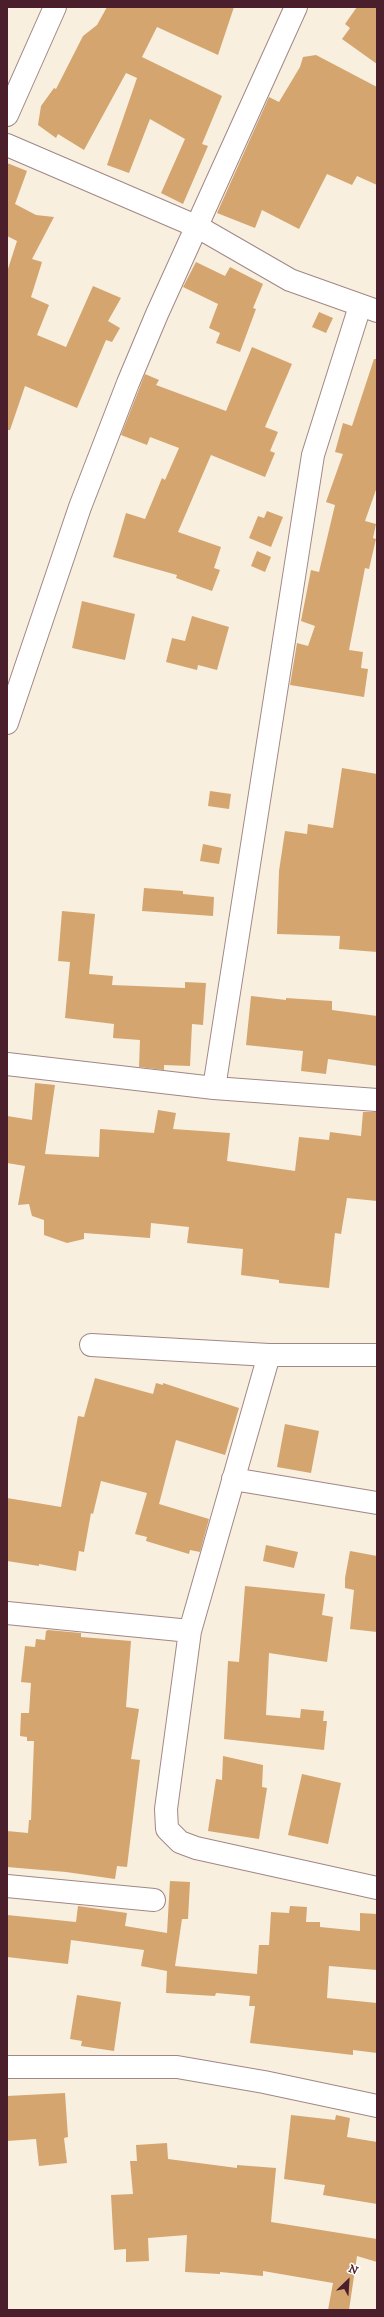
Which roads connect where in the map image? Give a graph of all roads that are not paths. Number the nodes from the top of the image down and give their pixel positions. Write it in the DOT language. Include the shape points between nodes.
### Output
graph roads {
  1 [pos="55,7"];
  2 [pos="296,7"];
  3 [pos="7,115"];
  4 [pos="7,144"];
  5 [pos="198,227"];
  6 [pos="369,309"];
  7 [pos="7,723"];
  8 [pos="7,1064"];
  9 [pos="214,1088"];
  10 [pos="377,1100"];
  11 [pos="91,1345"];
  12 [pos="269,1355"];
  13 [pos="377,1355"];
  14 [pos="233,1479"];
  15 [pos="377,1503"];
  16 [pos="7,1613"];
  17 [pos="190,1631"];
  18 [pos="7,1886"];
  19 [pos="377,1888"];
  20 [pos="154,1900"];
  21 [pos="7,2067"];
  22 [pos="377,2106"];
  1 -- 3 [label="street"];
  2 -- 5 [label="street"];
  4 -- 5 [label="street"];
  5 -- 6 [label="street" via="290,280"];
  5 -- 7 [label="street" via="157,314 83,500"];
  6 -- 9 [label="street" via="313,456"];
  8 -- 9 [label="street"];
  9 -- 10 [label="street"];
  11 -- 12 [label="street"];
  12 -- 13 [label="street"];
  12 -- 14 [label="street"];
  14 -- 15 [label="street"];
  14 -- 17 [label="street"];
  16 -- 17 [label="street"];
  17 -- 19 [label="street" via="166,1809 167,1829 180,1842 196,1848"];
  18 -- 20 [label="street"];
  21 -- 22 [label="street" via="177,2067"];
}
